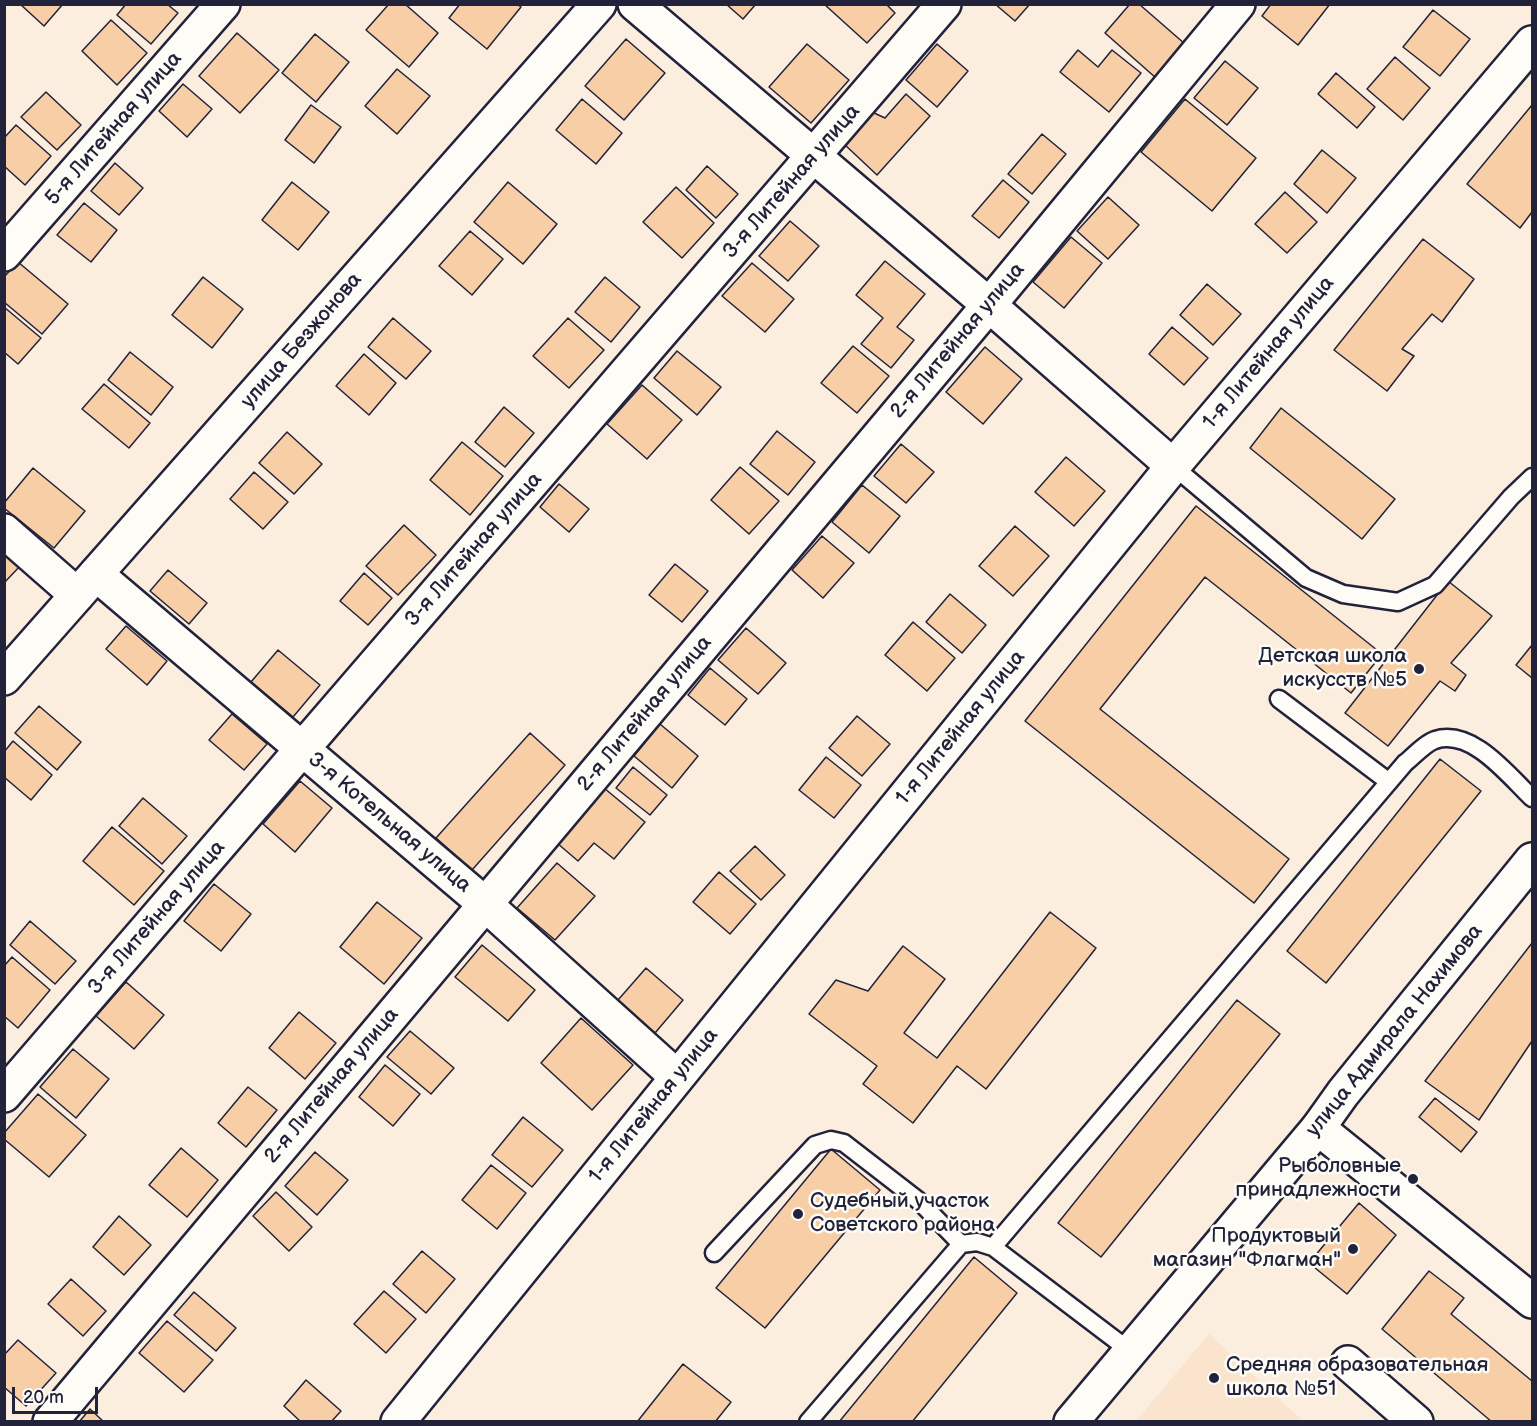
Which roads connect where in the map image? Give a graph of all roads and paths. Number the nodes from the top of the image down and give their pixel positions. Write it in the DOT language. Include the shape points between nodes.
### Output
graph roads {
  1 [pos="223,4"];
  2 [pos="600,4"];
  3 [pos="635,4"];
  4 [pos="944,4"];
  5 [pos="1238,4"];
  6 [pos="1533,42"];
  7 [pos="814,156"];
  8 [pos="4,254"];
  9 [pos="989,305"];
  10 [pos="1173,466"];
  11 [pos="1533,477"];
  12 [pos="4,531"];
  13 [pos="87,585"];
  14 [pos="4,678"];
  15 [pos="1279,699"];
  16 [pos="303,749"];
  17 [pos="1389,782"];
  18 [pos="1533,798"];
  19 [pos="1533,860"];
  20 [pos="485,904"];
  21 [pos="677,1077"];
  22 [pos="4,1095"];
  23 [pos="1318,1128"];
  24 [pos="961,1244"];
  25 [pos="993,1247"];
  26 [pos="714,1252"];
  27 [pos="1533,1301"];
  28 [pos="1130,1351"];
  29 [pos="1348,1363"];
  30 [pos="50,1422"];
  31 [pos="398,1422"];
  32 [pos="808,1422"];
  33 [pos="1071,1422"];
  34 [pos="1416,1422"];
  1 -- 8 [label="street, 5-я Литейная улица"];
  2 -- 13 [label="street, улица Безжонова"];
  3 -- 7 [label="street"];
  4 -- 7 [label="street, 3-я Литейная улица"];
  5 -- 9 [label="street, 2-я Литейная улица"];
  6 -- 10 [label="street, 1-я Литейная улица"];
  7 -- 9 [label="street"];
  7 -- 16 [label="street, 3-я Литейная улица"];
  9 -- 10 [label="street"];
  9 -- 20 [label="street, 2-я Литейная улица"];
  10 -- 11 [label="lane" via="1306,578 1343,594 1398,602 1434,585 1511,496"];
  10 -- 21 [label="street, 1-я Литейная улица"];
  12 -- 13 [label="street, 3-я Котельная улица"];
  13 -- 14 [label="street, улица Безжонова"];
  13 -- 16 [label="street, 3-я Котельная улица"];
  15 -- 17 [label="lane"];
  16 -- 20 [label="street, 3-я Котельная улица"];
  16 -- 22 [label="street, 3-я Литейная улица"];
  17 -- 18 [label="lane" via="1434,740 1454,739 1475,745"];
  17 -- 25 [label="lane"];
  19 -- 23 [label="street, улица Адмирала Нахимова"];
  20 -- 21 [label="street, 3-я Котельная улица"];
  20 -- 30 [label="street, 2-я Литейная улица"];
  21 -- 31 [label="street, 1-я Литейная улица"];
  23 -- 27 [label="street"];
  23 -- 28 [label="street, улица Адмирала Нахимова"];
  24 -- 25 [label="lane" via="977,1242"];
  24 -- 26 [label="lane" via="919,1201 864,1156 831,1140 815,1145"];
  24 -- 32 [label="lane"];
  25 -- 28 [label="lane"];
  28 -- 33 [label="street, улица Адмирала Нахимова"];
  29 -- 34 [label="street"];
}
